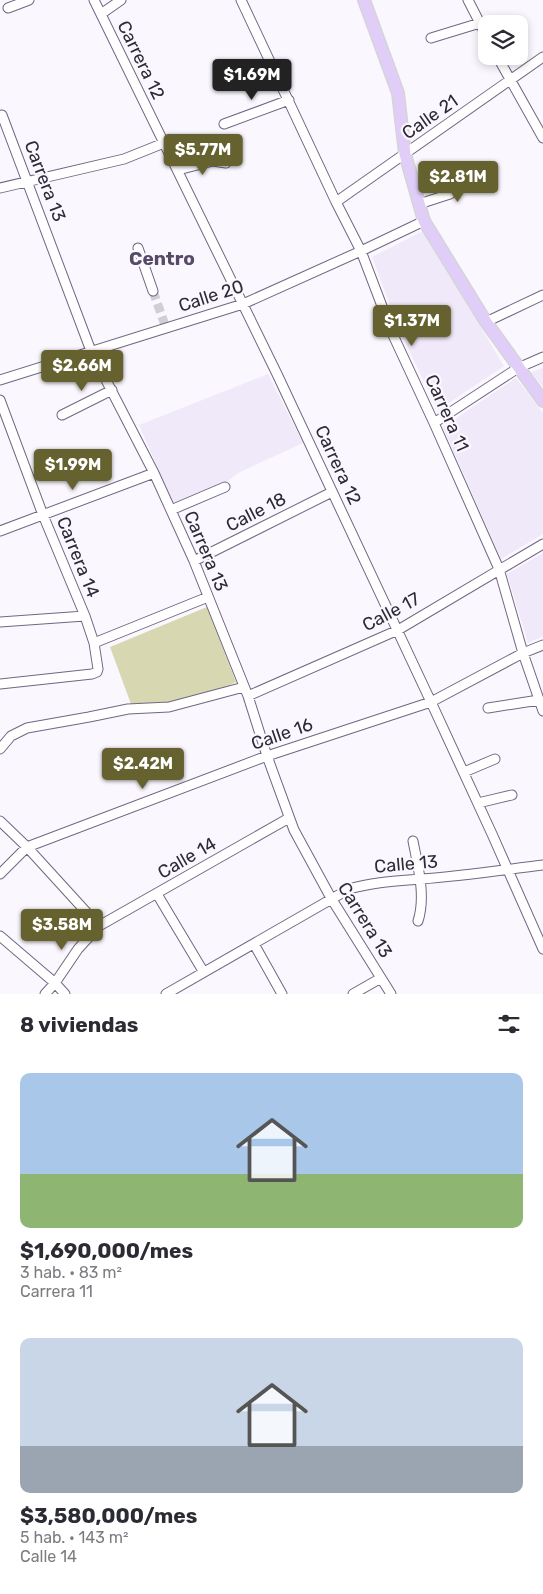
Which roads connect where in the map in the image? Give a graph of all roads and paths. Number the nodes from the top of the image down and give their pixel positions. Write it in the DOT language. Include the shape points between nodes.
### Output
graph roads {
  1 [pos="29,0"];
  2 [pos="94,0"];
  3 [pos="121,0"];
  4 [pos="240,0"];
  5 [pos="364,0"];
  6 [pos="468,0"];
  7 [pos="8,8"];
  8 [pos="100,14"];
  9 [pos="478,19"];
  10 [pos="478,24"];
  11 [pos="431,38"];
  12 [pos="543,57"];
  13 [pos="502,65"];
  14 [pos="510,81"];
  15 [pos="289,100"];
  16 [pos="2,116"];
  17 [pos="224,124"];
  18 [pos="543,138"];
  19 [pos="164,143"];
  20 [pos="405,154"];
  21 [pos="226,163"];
  22 [pos="178,170"];
  23 [pos="486,174"];
  24 [pos="28,182"];
  25 [pos="0,188"];
  26 [pos="336,202"];
  27 [pos="420,204"];
  28 [pos="424,221"];
  29 [pos="138,248"];
  30 [pos="361,251"];
  31 [pos="153,291"];
  32 [pos="543,295"];
  33 [pos="243,304"];
  34 [pos="486,322"];
  35 [pos="92,350"];
  36 [pos="543,357"];
  37 [pos="518,368"];
  38 [pos="0,380"];
  39 [pos="112,390"];
  40 [pos="0,400"];
  41 [pos="543,401"];
  42 [pos="62,415"];
  43 [pos="434,423"];
  44 [pos="154,473"];
  45 [pos="225,487"];
  46 [pos="332,492"];
  47 [pos="171,510"];
  48 [pos="43,515"];
  49 [pos="0,531"];
  50 [pos="543,544"];
  51 [pos="194,561"];
  52 [pos="499,570"];
  53 [pos="208,596"];
  54 [pos="85,616"];
  55 [pos="0,622"];
  56 [pos="398,630"];
  57 [pos="94,643"];
  58 [pos="543,644"];
  59 [pos="523,653"];
  60 [pos="0,684"];
  61 [pos="244,687"];
  62 [pos="248,696"];
  63 [pos="539,700"];
  64 [pos="431,702"];
  65 [pos="488,708"];
  66 [pos="543,711"];
  67 [pos="0,749"];
  68 [pos="267,756"];
  69 [pos="495,759"];
  70 [pos="464,772"];
  71 [pos="512,795"];
  72 [pos="478,803"];
  73 [pos="289,818"];
  74 [pos="0,822"];
  75 [pos="414,841"];
  76 [pos="27,847"];
  77 [pos="543,865"];
  78 [pos="507,870"];
  79 [pos="0,874"];
  80 [pos="420,879"];
  81 [pos="157,894"];
  82 [pos="331,898"];
  83 [pos="418,921"];
  84 [pos="99,926"];
  85 [pos="0,936"];
  86 [pos="254,944"];
  87 [pos="543,949"];
  88 [pos="203,971"];
  89 [pos="381,978"];
  90 [pos="55,982"];
  91 [pos="45,994"];
  92 [pos="65,994"];
  93 [pos="166,994"];
  94 [pos="282,994"];
  95 [pos="354,994"];
  96 [pos="391,994"];
  1 -- 7 [label="street"];
  2 -- 8 [label="street, Carrera 12"];
  3 -- 8 [label="street"];
  4 -- 15 [label="street, Carrera 11"];
  5 -- 20 [label="main road" via="398,93"];
  6 -- 9 [label="street"];
  8 -- 19 [label="street, Carrera 12"];
  10 -- 11 [label="street"];
  12 -- 14 [label="street, Calle 21"];
  13 -- 14 [label="street"];
  14 -- 18 [label="street"];
  14 -- 20 [label="street, Calle 21"];
  15 -- 17 [label="street"];
  15 -- 26 [label="street, Carrera 11"];
  16 -- 24 [label="street, Carrera 13"];
  19 -- 22 [label="street, Carrera 12"];
  19 -- 24 [label="street" via="124,159"];
  20 -- 26 [label="street, Calle 21"];
  20 -- 27 [label="main road"];
  21 -- 22 [label="street" via="212,161"];
  22 -- 33 [label="street, Carrera 12"];
  23 -- 27 [label="street" via="457,182 450,194"];
  24 -- 25 [label="street"];
  24 -- 35 [label="street, Carrera 13"];
  26 -- 30 [label="street, Carrera 11"];
  27 -- 28 [label="main road"];
  28 -- 30 [label="street, Calle 20"];
  28 -- 34 [label="main road"];
  29 -- 31 [label="street"];
  30 -- 33 [label="street, Calle 20"];
  30 -- 43 [label="street, Carrera 11" via="393,334"];
  32 -- 34 [label="street"];
  33 -- 35 [label="street, Calle 20"];
  33 -- 46 [label="street, Carrera 12"];
  34 -- 37 [label="main road"];
  35 -- 38 [label="street, Calle 20"];
  35 -- 39 [label="street, Carrera 13"];
  36 -- 37 [label="street"];
  37 -- 41 [label="main road"];
  37 -- 43 [label="street"];
  39 -- 42 [label="street"];
  39 -- 44 [label="street, Carrera 13"];
  40 -- 48 [label="street, Carrera 14"];
  43 -- 52 [label="street, Carrera 11"];
  44 -- 47 [label="street, Carrera 13"];
  44 -- 48 [label="street"];
  45 -- 47 [label="street"];
  46 -- 51 [label="street, Calle 18"];
  46 -- 56 [label="street, Carrera 12"];
  47 -- 51 [label="street, Carrera 13"];
  48 -- 49 [label="street"];
  48 -- 54 [label="street, Carrera 14"];
  50 -- 52 [label="street, Calle 17"];
  51 -- 53 [label="street, Carrera 13"];
  52 -- 56 [label="street, Calle 17"];
  52 -- 59 [label="street, Carrera 11"];
  53 -- 57 [label="street"];
  53 -- 61 [label="street, Carrera 13"];
  54 -- 55 [label="street"];
  54 -- 57 [label="street, Carrera 14"];
  56 -- 62 [label="street, Calle 17"];
  56 -- 64 [label="street, Carrera 12"];
  57 -- 60 [label="street, Carrera 14" via="97,672"];
  58 -- 59 [label="street, Calle 16"];
  59 -- 63 [label="street, Carrera 11"];
  59 -- 64 [label="street, Calle 16"];
  61 -- 62 [label="street, Carrera 13"];
  61 -- 67 [label="street" via="169,707 128,709 27,728 11,736"];
  62 -- 68 [label="street, Carrera 13"];
  63 -- 65 [label="street"];
  63 -- 66 [label="street, Carrera 11"];
  64 -- 68 [label="street, Calle 16"];
  64 -- 70 [label="street, Carrera 12"];
  68 -- 73 [label="street, Carrera 13"];
  68 -- 76 [label="street, Calle 16"];
  69 -- 70 [label="street"];
  70 -- 72 [label="street, Carrera 12"];
  71 -- 72 [label="street"];
  72 -- 78 [label="street, Carrera 12"];
  73 -- 81 [label="street, Calle 14"];
  73 -- 82 [label="street, Carrera 13"];
  74 -- 76 [label="street"];
  75 -- 80 [label="street"];
  76 -- 79 [label="street"];
  76 -- 84 [label="street"];
  77 -- 78 [label="street, Calle 13"];
  78 -- 80 [label="street, Calle 13"];
  78 -- 87 [label="street, Carrera 12"];
  80 -- 82 [label="street, Calle 13" via="364,884"];
  80 -- 83 [label="street" via="422,911"];
  81 -- 84 [label="street, Calle 14"];
  81 -- 88 [label="street"];
  82 -- 86 [label="street, Calle 13"];
  82 -- 89 [label="street, Carrera 13"];
  84 -- 90 [label="street, Calle 14"];
  85 -- 90 [label="street"];
  86 -- 88 [label="street, Calle 13"];
  86 -- 94 [label="street"];
  88 -- 93 [label="street, Calle 13"];
  89 -- 95 [label="street"];
  89 -- 96 [label="street, Carrera 13"];
  90 -- 91 [label="street, Calle 14"];
  90 -- 92 [label="street"];
}
